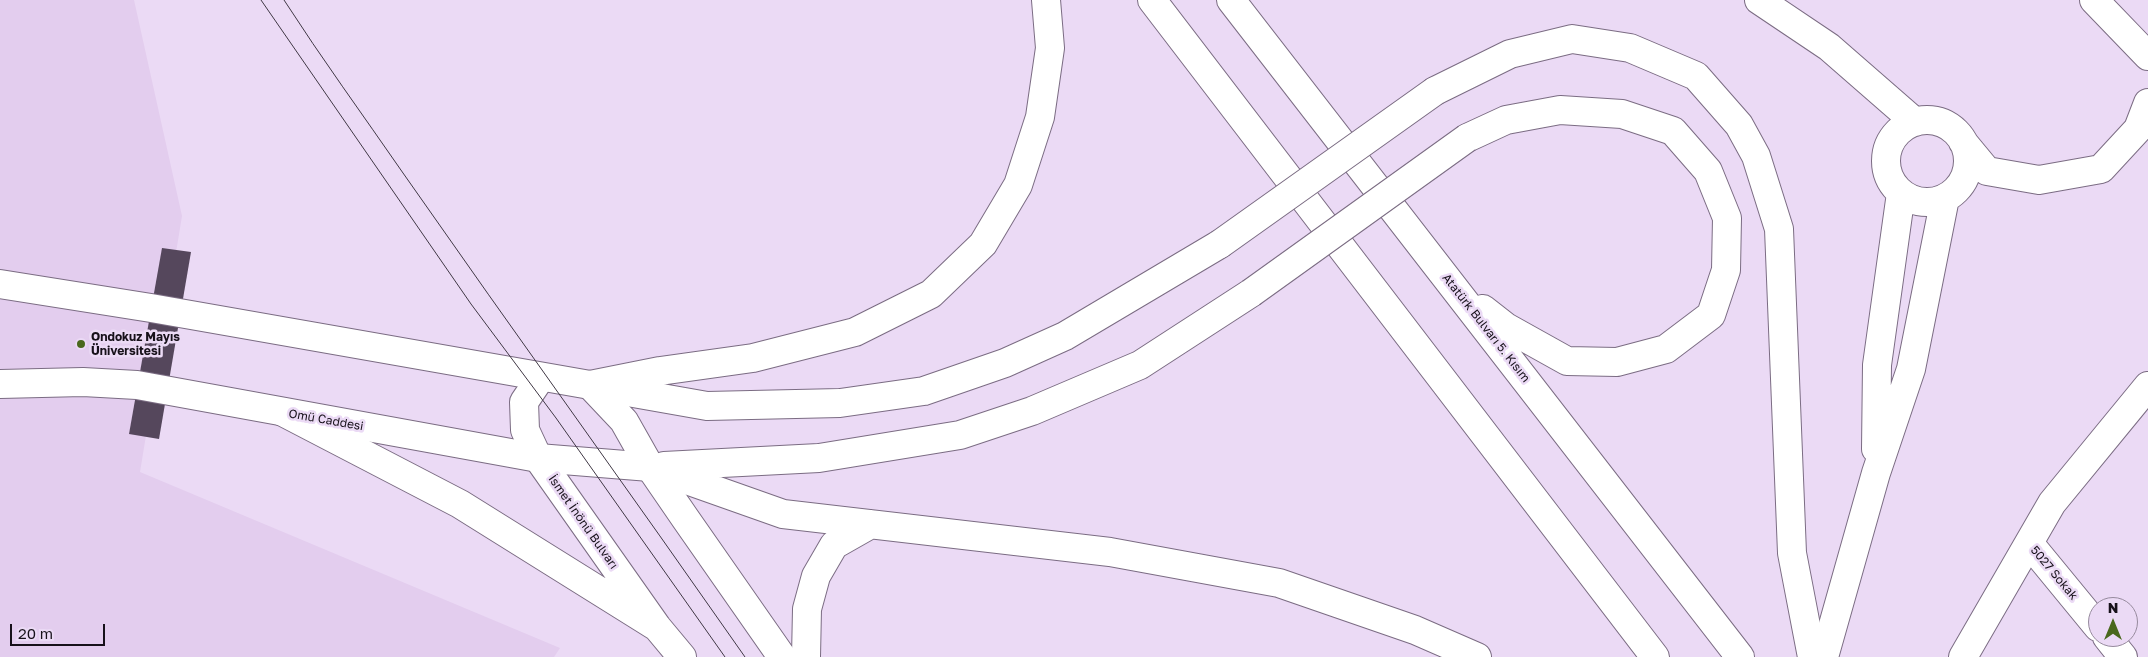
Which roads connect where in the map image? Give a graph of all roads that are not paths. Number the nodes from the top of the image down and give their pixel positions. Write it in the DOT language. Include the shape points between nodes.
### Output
graph roads {
  1 [pos="1046,0"];
  2 [pos="1152,0"];
  3 [pos="1231,0"];
  4 [pos="1759,0"];
  5 [pos="2094,0"];
  6 [pos="2148,56"];
  7 [pos="2148,103"];
  8 [pos="1915,122"];
  9 [pos="1963,142"];
  10 [pos="1901,193"];
  11 [pos="1945,198"];
  12 [pos="1451,282"];
  13 [pos="0,284"];
  14 [pos="541,378"];
  15 [pos="0,384"];
  16 [pos="590,385"];
  17 [pos="2144,400"];
  18 [pos="283,412"];
  19 [pos="538,458"];
  20 [pos="650,467"];
  21 [pos="1876,473"];
  22 [pos="871,524"];
  23 [pos="2029,543"];
  24 [pos="2088,615"];
  25 [pos="657,627"];
  26 [pos="2115,647"];
  27 [pos="682,657"];
  28 [pos="782,657"];
  29 [pos="806,657"];
  30 [pos="1477,657"];
  31 [pos="1655,657"];
  32 [pos="1740,657"];
  33 [pos="1812,657"];
  34 [pos="1824,657"];
  35 [pos="1963,657"];
  36 [pos="2123,657"];
  1 -- 16 [label="main road" via="1050,48 1040,117 1018,185 983,244 931,294 855,332 753,358"];
  2 -- 31 [label="main road"];
  3 -- 12 [label="main road, Atatürk Bulvarı 5. Kısım"];
  4 -- 8 [label="main road" via="1829,46"];
  5 -- 6 [label="main road"];
  7 -- 9 [label="main road" via="2138,129 2101,169 2038,180 1987,171"];
  8 -- 9 [label="main road" via="1943,123"];
  8 -- 10 [label="main road" via="1894,136 1888,148 1886,160 1890,179"];
  9 -- 11 [label="main road" via="1967,154 1966,173 1956,190"];
  10 -- 11 [label="main road" via="1923,202"];
  10 -- 21 [label="main road" via="1877,365"];
  11 -- 21 [label="main road" via="1911,368"];
  12 -- 20 [label="main road, bridge" via="1506,327 1567,361 1617,362 1666,349 1711,315 1726,270 1727,218 1708,171 1673,131 1622,114 1560,110 1506,120 1467,138 1251,293 1140,365 1032,411 960,435 818,458"];
  12 -- 32 [label="main road, Atatürk Bulvarı 5. Kısım"];
  13 -- 14 [label="main road"];
  14 -- 16 [label="main road"];
  14 -- 19 [label="main road, İsmet İnönü Bulvarı" via="524,402 525,430"];
  15 -- 18 [label="main road, Omü Caddesi" via="83,382 137,385"];
  16 -- 20 [label="main road" via="624,421"];
  16 -- 33 [label="main road, bridge" via="707,406 840,403 924,391 1005,363 1065,336 1220,244 1435,91 1510,54 1572,39 1630,48 1696,76 1739,126 1756,156 1778,229 1792,553"];
  17 -- 23 [label="main road" via="2052,503"];
  18 -- 19 [label="main road, Omü Caddesi"];
  18 -- 25 [label="main road" via="460,504"];
  19 -- 20 [label="main road, Omü Caddesi"];
  19 -- 25 [label="main road, İsmet İnönü Bulvarı"];
  20 -- 22 [label="main road" via="783,514"];
  20 -- 28 [label="main road"];
  21 -- 34 [label="main road"];
  22 -- 29 [label="main road" via="834,545 816,576 807,609"];
  22 -- 30 [label="main road" via="1110,552 1279,583 1415,630"];
  23 -- 24 [label="main road, 5027 Sokak"];
  23 -- 35 [label="main road"];
  25 -- 27 [label="main road, İsmet İnönü Bulvarı"];
  26 -- 36 [label="main road"];
}
